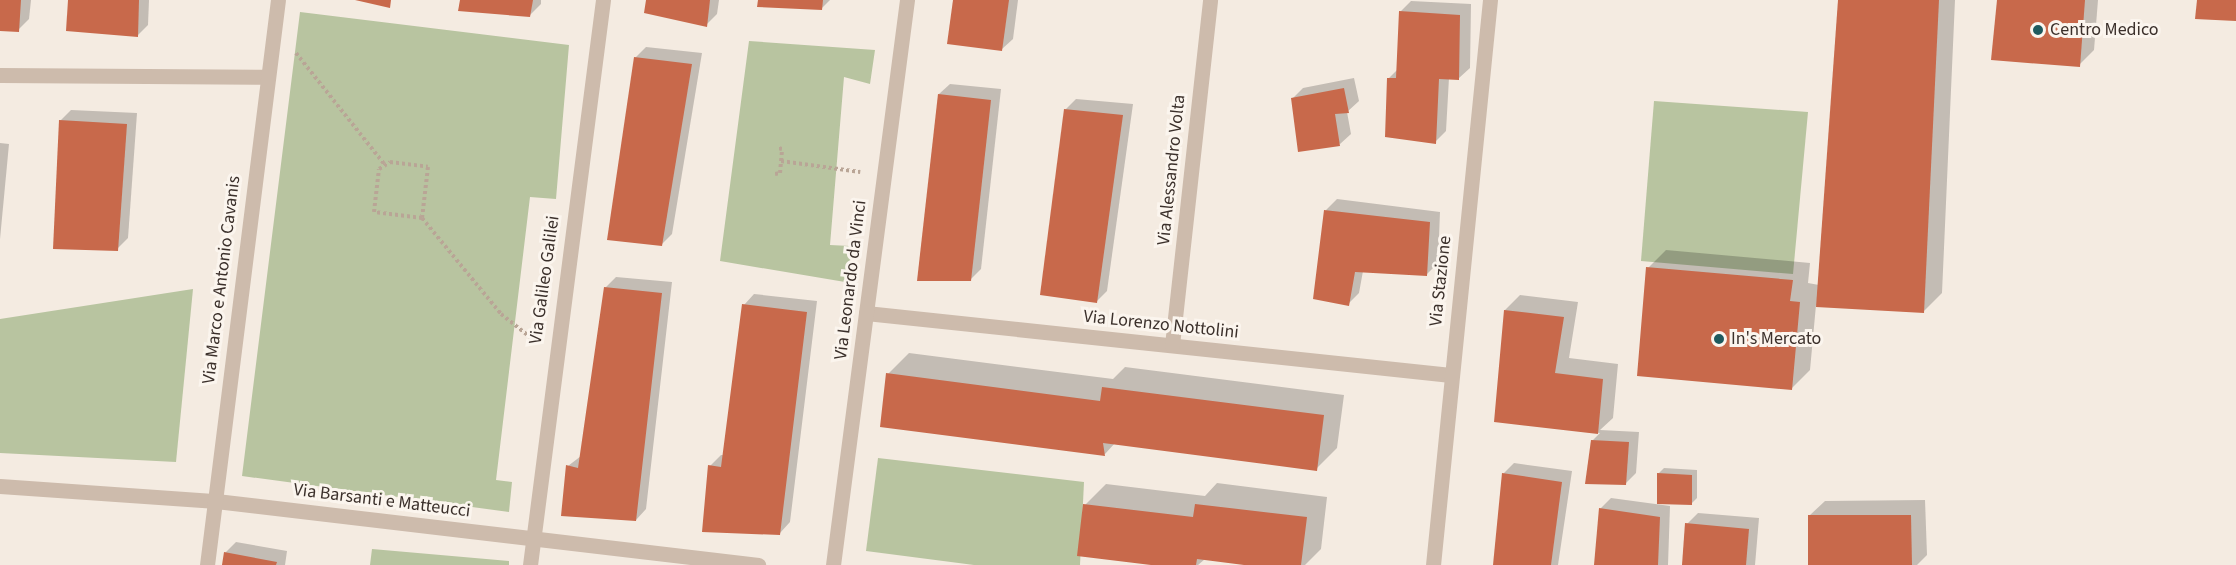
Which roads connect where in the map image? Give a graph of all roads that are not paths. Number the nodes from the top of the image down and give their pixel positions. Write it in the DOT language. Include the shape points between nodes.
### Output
graph roads {
  1 [pos="278,0"];
  2 [pos="603,0"];
  3 [pos="907,0"];
  4 [pos="1210,0"];
  5 [pos="1490,0"];
  6 [pos="0,75"];
  7 [pos="266,77"];
  8 [pos="866,313"];
  9 [pos="1172,345"];
  10 [pos="1451,375"];
  11 [pos="0,486"];
  12 [pos="216,501"];
  13 [pos="533,539"];
  14 [pos="207,565"];
  15 [pos="530,565"];
  16 [pos="759,565"];
  17 [pos="833,565"];
  18 [pos="1433,565"];
  1 -- 7 [label="street, Via Marco e Antonio Cavanis"];
  2 -- 13 [label="street, Via Galileo Galilei"];
  3 -- 8 [label="street, Via Leonardo da Vinci"];
  4 -- 9 [label="street, Via Alessandro Volta"];
  5 -- 10 [label="street, Via Stazione"];
  6 -- 7 [label="street"];
  7 -- 12 [label="street, Via Marco e Antonio Cavanis"];
  8 -- 9 [label="street, Via Lorenzo Nottolini"];
  8 -- 17 [label="street, Via Leonardo da Vinci"];
  9 -- 10 [label="street, Via Lorenzo Nottolini"];
  10 -- 18 [label="street, Via Stazione"];
  11 -- 12 [label="street, Via Barsanti e Matteucci"];
  12 -- 13 [label="street, Via Barsanti e Matteucci"];
  12 -- 14 [label="street, Via Marco e Antonio Cavanis"];
  13 -- 15 [label="street, Via Galileo Galilei"];
  13 -- 16 [label="street, Via Barsanti e Matteucci"];
}
